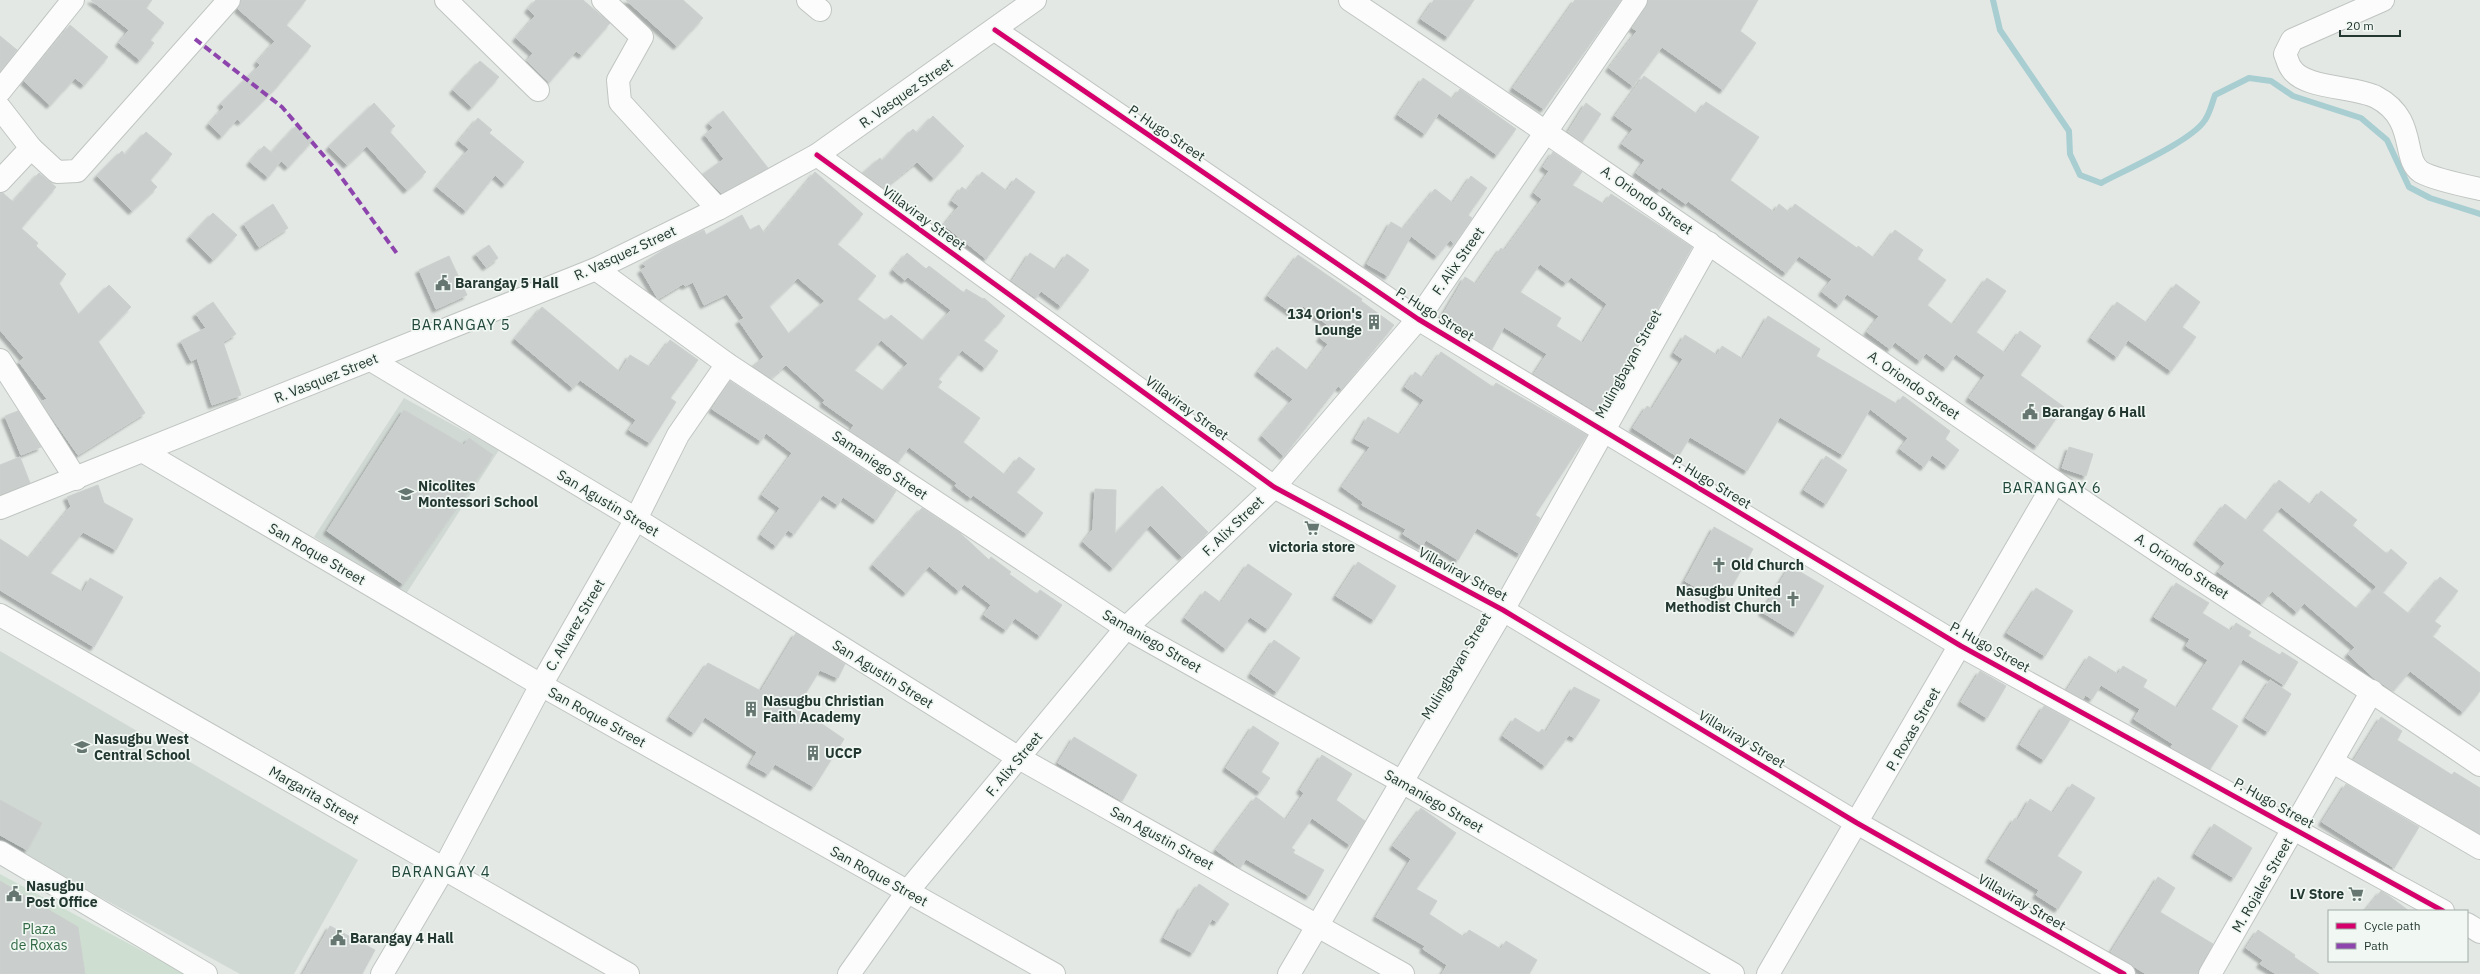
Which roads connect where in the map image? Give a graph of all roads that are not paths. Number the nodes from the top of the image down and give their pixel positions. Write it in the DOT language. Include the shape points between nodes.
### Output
graph roads {
  1 [pos="74,0"];
  2 [pos="229,0"];
  3 [pos="446,0"];
  4 [pos="603,0"];
  5 [pos="1035,0"];
  6 [pos="1350,0"];
  7 [pos="1636,0"];
  8 [pos="2383,0"];
  9 [pos="995,30"];
  10 [pos="538,90"];
  11 [pos="0,91"];
  12 [pos="0,108"];
  13 [pos="1548,131"];
  14 [pos="31,148"];
  15 [pos="817,155"];
  16 [pos="0,181"];
  17 [pos="2480,189"];
  18 [pos="718,209"];
  19 [pos="1710,243"];
  20 [pos="596,269"];
  21 [pos="1418,319"];
  22 [pos="0,360"];
  23 [pos="371,360"];
  24 [pos="728,364"];
  25 [pos="1604,431"];
  26 [pos="144,452"];
  27 [pos="76,479"];
  28 [pos="2055,482"];
  29 [pos="1274,487"];
  30 [pos="0,508"];
  31 [pos="636,519"];
  32 [pos="1504,610"];
  33 [pos="0,615"];
  34 [pos="1126,628"];
  35 [pos="1961,646"];
  36 [pos="541,685"];
  37 [pos="2372,691"];
  38 [pos="1019,758"];
  39 [pos="2333,762"];
  40 [pos="2480,765"];
  41 [pos="1402,782"];
  42 [pos="1858,823"];
  43 [pos="2295,828"];
  44 [pos="2480,848"];
  45 [pos="0,852"];
  46 [pos="443,870"];
  47 [pos="907,892"];
  48 [pos="2441,910"];
  49 [pos="1318,924"];
  50 [pos="2468,925"];
  51 [pos="2480,932"];
  52 [pos="206,974"];
  53 [pos="382,974"];
  54 [pos="628,974"];
  55 [pos="849,974"];
  56 [pos="1054,974"];
  57 [pos="1289,974"];
  58 [pos="1403,974"];
  59 [pos="1733,974"];
  60 [pos="1768,974"];
  61 [pos="2124,974"];
  62 [pos="2210,974"];
  1 -- 11 [label="street"];
  2 -- 14 [label="street" via="77,171 57,172"];
  3 -- 10 [label="street"];
  4 -- 18 [label="street" via="642,37 618,80 620,102"];
  5 -- 9 [label="street, R. Vasquez Street"];
  6 -- 13 [label="street, A. Oriondo Street"];
  7 -- 13 [label="street, F. Alix Street"];
  8 -- 17 [label="street" via="2292,40 2285,54 2291,69 2303,79 2375,97 2392,108 2403,122 2412,160 2421,172"];
  9 -- 15 [label="street, R. Vasquez Street"];
  9 -- 21 [label="street, P. Hugo Street"];
  12 -- 14 [label="street"];
  13 -- 19 [label="street, A. Oriondo Street"];
  13 -- 21 [label="street, F. Alix Street"];
  14 -- 16 [label="street"];
  15 -- 18 [label="street, R. Vasquez Street"];
  15 -- 29 [label="street, Villaviray Street"];
  18 -- 20 [label="street, R. Vasquez Street"];
  19 -- 25 [label="street, Mulingbayan Street"];
  19 -- 28 [label="street, A. Oriondo Street"];
  20 -- 23 [label="street, R. Vasquez Street"];
  20 -- 24 [label="street, Samaniego Street"];
  21 -- 25 [label="street, P. Hugo Street"];
  21 -- 29 [label="street, F. Alix Street"];
  22 -- 27 [label="street"];
  23 -- 26 [label="street, R. Vasquez Street"];
  23 -- 31 [label="street, San Agustin Street"];
  24 -- 31 [label="street, C. Alvarez Street" via="678,435"];
  24 -- 34 [label="street, Samaniego Street"];
  25 -- 32 [label="street, Mulingbayan Street"];
  25 -- 35 [label="street, P. Hugo Street"];
  26 -- 27 [label="street, R. Vasquez Street"];
  26 -- 36 [label="street, San Roque Street"];
  27 -- 30 [label="street, R. Vasquez Street"];
  28 -- 35 [label="street, P. Roxas Street"];
  28 -- 37 [label="street, A. Oriondo Street"];
  29 -- 32 [label="street, Villaviray Street"];
  29 -- 34 [label="street, F. Alix Street"];
  31 -- 36 [label="street, C. Alvarez Street"];
  31 -- 38 [label="street, San Agustin Street"];
  32 -- 41 [label="street, Mulingbayan Street"];
  32 -- 42 [label="street, Villaviray Street"];
  33 -- 46 [label="street, Margarita Street"];
  34 -- 38 [label="street, F. Alix Street"];
  34 -- 41 [label="street, Samaniego Street"];
  35 -- 42 [label="street, P. Roxas Street"];
  35 -- 43 [label="street, P. Hugo Street"];
  36 -- 46 [label="street, C. Alvarez Street"];
  36 -- 47 [label="street, San Roque Street"];
  37 -- 39 [label="street, M. Rojales Street"];
  37 -- 40 [label="street, A. Oriondo Street"];
  38 -- 47 [label="street, F. Alix Street"];
  38 -- 49 [label="street, San Agustin Street"];
  39 -- 43 [label="street, M. Rojales Street"];
  39 -- 44 [label="street"];
  41 -- 49 [label="street, Mulingbayan Street"];
  41 -- 59 [label="street, Samaniego Street"];
  42 -- 60 [label="street, P. Roxas Street"];
  42 -- 61 [label="street, Villaviray Street"];
  43 -- 48 [label="street, P. Hugo Street"];
  43 -- 62 [label="street, M. Rojales Street"];
  45 -- 52 [label="street"];
  46 -- 53 [label="street, C. Alvarez Street"];
  46 -- 54 [label="street, Margarita Street"];
  47 -- 55 [label="street, F. Alix Street"];
  47 -- 56 [label="street, San Roque Street"];
  49 -- 57 [label="street, Mulingbayan Street"];
  49 -- 58 [label="street, San Agustin Street"];
  50 -- 51 [label="street"];
}
